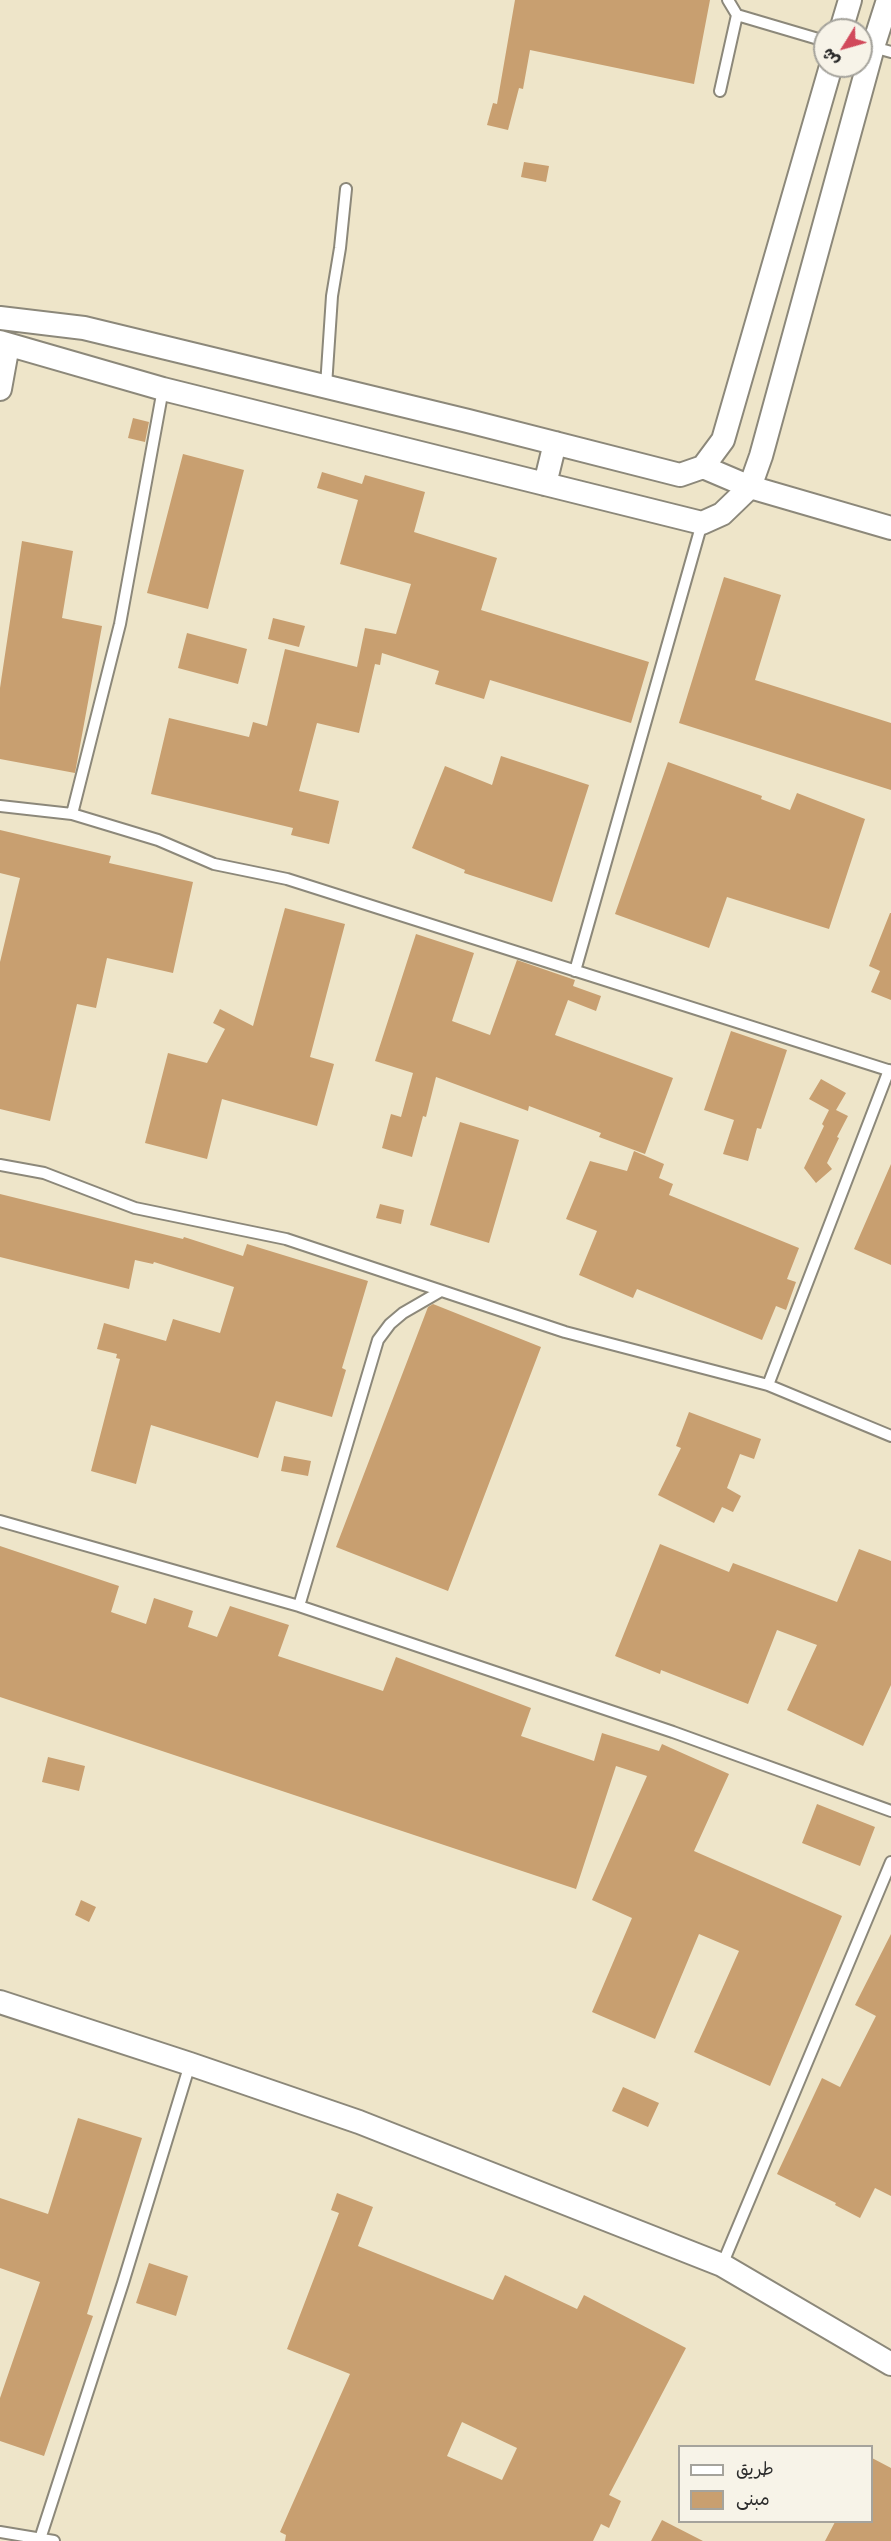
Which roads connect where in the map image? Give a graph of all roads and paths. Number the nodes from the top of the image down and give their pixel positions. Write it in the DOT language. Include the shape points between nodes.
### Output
graph roads {
  1 [pos="728,0"];
  2 [pos="850,0"];
  3 [pos="888,0"];
  4 [pos="737,15"];
  5 [pos="845,18"];
  6 [pos="813,38"];
  7 [pos="882,49"];
  8 [pos="828,78"];
  9 [pos="720,92"];
  10 [pos="346,189"];
  11 [pos="0,318"];
  12 [pos="4,344"];
  13 [pos="326,386"];
  14 [pos="0,389"];
  15 [pos="163,389"];
  16 [pos="555,443"];
  17 [pos="703,467"];
  18 [pos="545,484"];
  19 [pos="750,487"];
  20 [pos="702,523"];
  21 [pos="891,528"];
  22 [pos="0,806"];
  23 [pos="72,814"];
  24 [pos="575,971"];
  25 [pos="890,1070"];
  26 [pos="0,1164"];
  27 [pos="441,1291"];
  28 [pos="768,1385"];
  29 [pos="891,1436"];
  30 [pos="0,1521"];
  31 [pos="299,1606"];
  32 [pos="891,1810"];
  33 [pos="891,1862"];
  34 [pos="0,2002"];
  35 [pos="190,2064"];
  36 [pos="722,2265"];
  37 [pos="891,2364"];
  38 [pos="0,2532"];
  39 [pos="40,2539"];
  40 [pos="54,2541"];
  1 -- 4 [label="lane"];
  2 -- 5 [label="street"];
  3 -- 7 [label="street"];
  4 -- 6 [label="lane"];
  4 -- 9 [label="lane"];
  7 -- 19 [label="street"];
  8 -- 17 [label="street" via="723,440"];
  10 -- 13 [label="lane" via="332,296"];
  11 -- 13 [label="street" via="84,328"];
  12 -- 14 [label="street"];
  12 -- 15 [label="street"];
  13 -- 16 [label="street"];
  15 -- 18 [label="street"];
  15 -- 23 [label="lane" via="120,624"];
  16 -- 17 [label="street" via="680,475"];
  16 -- 18 [label="street"];
  17 -- 19 [label="street"];
  18 -- 20 [label="street"];
  19 -- 20 [label="street" via="722,514"];
  19 -- 21 [label="street"];
  20 -- 24 [label="lane"];
  22 -- 23 [label="lane"];
  23 -- 24 [label="lane" via="158,840 214,864 287,879"];
  24 -- 25 [label="lane"];
  25 -- 28 [label="lane"];
  26 -- 27 [label="lane" via="44,1173 135,1208 286,1239"];
  27 -- 28 [label="lane" via="565,1332"];
  27 -- 31 [label="lane" via="403,1313 378,1340"];
  28 -- 29 [label="lane"];
  30 -- 31 [label="lane"];
  31 -- 32 [label="lane"];
  33 -- 36 [label="lane"];
  34 -- 35 [label="street"];
  35 -- 36 [label="street" via="359,2122"];
  35 -- 39 [label="lane"];
  36 -- 37 [label="street"];
  38 -- 39 [label="lane"];
  39 -- 40 [label="lane"];
}
